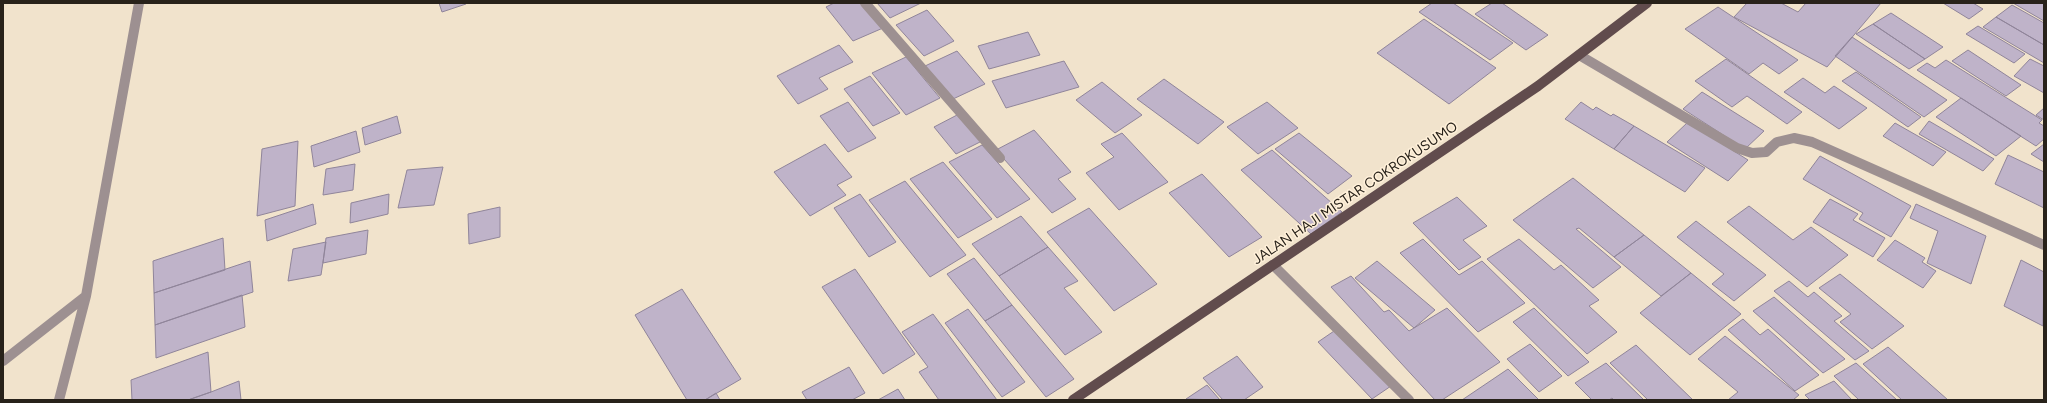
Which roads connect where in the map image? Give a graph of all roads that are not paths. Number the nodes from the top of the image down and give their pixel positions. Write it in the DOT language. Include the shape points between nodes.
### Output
graph roads {
  1 [pos="139,3"];
  2 [pos="865,3"];
  3 [pos="1647,3"];
  4 [pos="1579,55"];
  5 [pos="1000,158"];
  6 [pos="2044,245"];
  7 [pos="1273,265"];
  8 [pos="86,296"];
  9 [pos="3,361"];
  10 [pos="59,400"];
  11 [pos="1073,400"];
  12 [pos="1409,400"];
  1 -- 8 [label="street"];
  2 -- 5 [label="street"];
  3 -- 4 [label="main road, JALAN HAJI MISTAR COKROKUSUMO"];
  4 -- 6 [label="street" via="1737,148 1752,153 1766,152 1777,142 1794,138 1812,142"];
  4 -- 7 [label="main road, JALAN HAJI MISTAR COKROKUSUMO" via="1538,86"];
  7 -- 11 [label="main road, JALAN HAJI MISTAR COKROKUSUMO"];
  7 -- 12 [label="street"];
  8 -- 9 [label="street"];
  8 -- 10 [label="street"];
}
